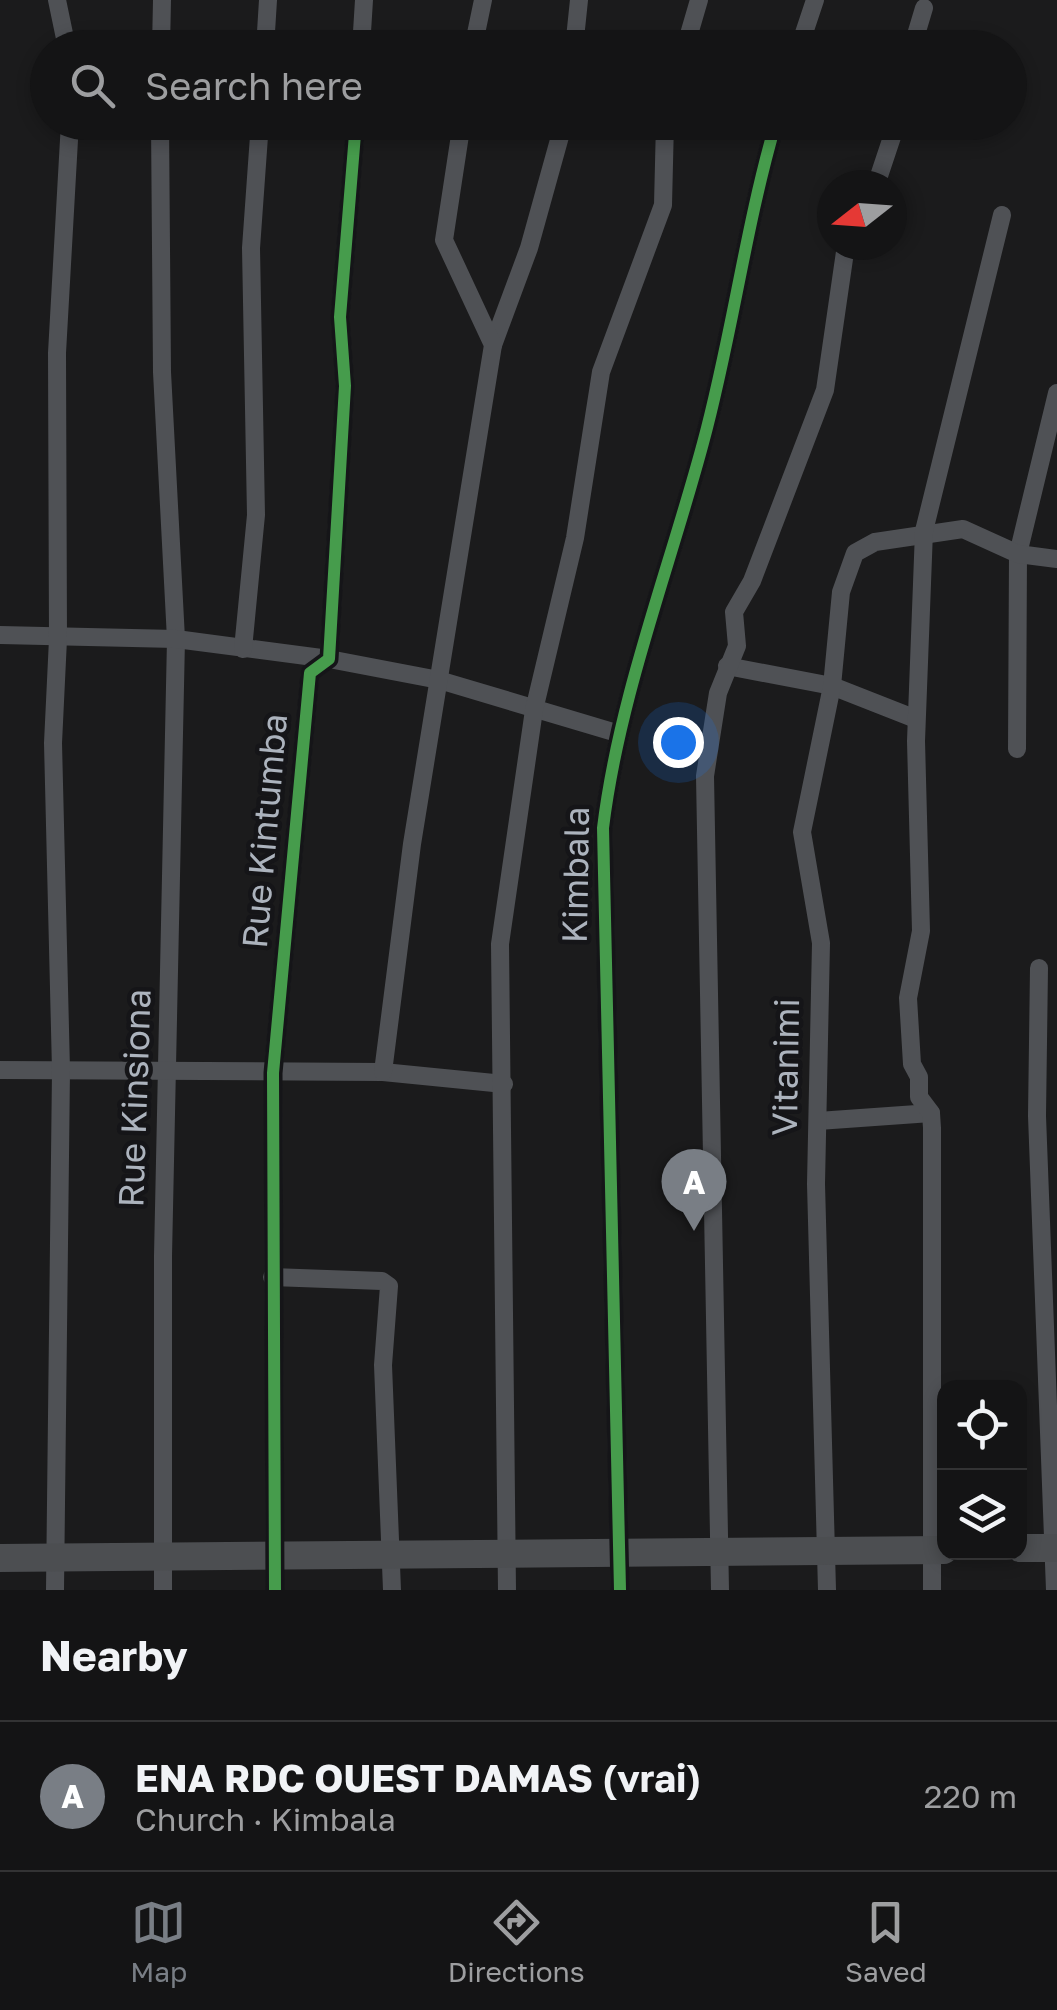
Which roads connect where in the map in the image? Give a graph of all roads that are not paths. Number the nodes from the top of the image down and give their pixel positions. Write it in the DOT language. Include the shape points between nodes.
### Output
graph roads {
  1 [pos="58,0"];
  2 [pos="162,0"];
  3 [pos="268,0"];
  4 [pos="364,0"];
  5 [pos="484,0"];
  6 [pos="579,0"];
  7 [pos="700,0"];
  8 [pos="815,0"];
  9 [pos="924,8"];
  10 [pos="63,30"];
  11 [pos="162,30"];
  12 [pos="266,30"];
  13 [pos="362,30"];
  14 [pos="477,30"];
  15 [pos="576,30"];
  16 [pos="691,30"];
  17 [pos="805,30"];
  18 [pos="917,30"];
  19 [pos="69,140"];
  20 [pos="160,140"];
  21 [pos="259,140"];
  22 [pos="355,140"];
  23 [pos="459,140"];
  24 [pos="559,140"];
  25 [pos="664,140"];
  26 [pos="771,140"];
  27 [pos="891,140"];
  28 [pos="881,170"];
  29 [pos="1002,215"];
  30 [pos="844,260"];
  31 [pos="493,345"];
  32 [pos="1057,393"];
  33 [pos="924,531"];
  34 [pos="1018,554"];
  35 [pos="1057,559"];
  36 [pos="0,635"];
  37 [pos="58,638"];
  38 [pos="176,640"];
  39 [pos="242,648"];
  40 [pos="329,659"];
  41 [pos="727,666"];
  42 [pos="439,680"];
  43 [pos="832,686"];
  44 [pos="534,710"];
  45 [pos="916,719"];
  46 [pos="620,734"];
  47 [pos="1017,749"];
  48 [pos="1039,968"];
  49 [pos="0,1070"];
  50 [pos="61,1070"];
  51 [pos="383,1072"];
  52 [pos="274,1073"];
  53 [pos="169,1074"];
  54 [pos="504,1084"];
  55 [pos="931,1112"];
  56 [pos="818,1121"];
  57 [pos="272,1277"];
  58 [pos="1027,1548"];
  59 [pos="1055,1548"];
  60 [pos="826,1550"];
  61 [pos="937,1550"];
  62 [pos="619,1551"];
  63 [pos="720,1551"];
  64 [pos="508,1553"];
  65 [pos="274,1555"];
  66 [pos="391,1555"];
  67 [pos="0,1558"];
  68 [pos="55,1558"];
  69 [pos="164,1560"];
  70 [pos="55,1590"];
  71 [pos="163,1590"];
  72 [pos="276,1590"];
  73 [pos="392,1590"];
  74 [pos="507,1590"];
  75 [pos="620,1590"];
  76 [pos="720,1590"];
  77 [pos="827,1590"];
  78 [pos="932,1590"];
  79 [pos="1055,1590"];
  1 -- 10 [label="street"];
  2 -- 11 [label="street"];
  3 -- 12 [label="street"];
  4 -- 13 [label="street"];
  5 -- 14 [label="street"];
  6 -- 15 [label="street"];
  7 -- 16 [label="street"];
  8 -- 17 [label="street"];
  9 -- 18 [label="street"];
  19 -- 37 [label="street" via="57,353"];
  20 -- 38 [label="street, Rue Kinsiona"];
  21 -- 39 [label="street" via="252,248 256,515"];
  22 -- 40 [label="street, Rue Kintumba" via="340,317 345,386"];
  23 -- 31 [label="street" via="444,240"];
  24 -- 31 [label="street"];
  25 -- 44 [label="street" via="663,204 602,372 574,538"];
  26 -- 46 [label="street, Kimbala" via="705,438"];
  27 -- 28 [label="street"];
  29 -- 33 [label="street"];
  30 -- 41 [label="street" via="825,390 734,612 737,646"];
  31 -- 42 [label="street"];
  32 -- 34 [label="street"];
  33 -- 34 [label="street" via="963,529"];
  33 -- 43 [label="street, Vitanimi" via="855,553 841,592"];
  33 -- 45 [label="street"];
  34 -- 35 [label="street"];
  34 -- 47 [label="street"];
  36 -- 37 [label="street"];
  37 -- 38 [label="street"];
  37 -- 50 [label="street"];
  38 -- 39 [label="street"];
  38 -- 53 [label="street, Rue Kinsiona"];
  39 -- 40 [label="street"];
  40 -- 42 [label="street"];
  40 -- 52 [label="street, Rue Kintumba" via="310,673"];
  41 -- 43 [label="street"];
  41 -- 63 [label="street" via="710,730 704,824"];
  42 -- 44 [label="street"];
  42 -- 51 [label="street"];
  43 -- 45 [label="street"];
  43 -- 56 [label="street, Vitanimi" via="802,832 821,943"];
  44 -- 46 [label="street"];
  44 -- 54 [label="street" via="500,944"];
  45 -- 55 [label="street" via="921,931 908,998 912,1064"];
  46 -- 62 [label="street, Kimbala" via="603,828"];
  48 -- 59 [label="street" via="1037,1116"];
  49 -- 50 [label="street"];
  50 -- 53 [label="street"];
  50 -- 68 [label="street"];
  51 -- 52 [label="street"];
  51 -- 54 [label="street"];
  52 -- 53 [label="street"];
  52 -- 57 [label="street, Rue Kintumba"];
  53 -- 69 [label="street, Rue Kinsiona" via="162,1256"];
  54 -- 64 [label="street"];
  55 -- 56 [label="street"];
  55 -- 61 [label="street"];
  56 -- 60 [label="street, Vitanimi"];
  57 -- 65 [label="street, Rue Kintumba"];
  57 -- 66 [label="street" via="389,1286 383,1365"];
  58 -- 59 [label="highway"];
  59 -- 79 [label="street"];
  60 -- 61 [label="highway"];
  60 -- 63 [label="highway"];
  60 -- 77 [label="street, Vitanimi"];
  61 -- 78 [label="street"];
  62 -- 63 [label="highway"];
  62 -- 64 [label="highway"];
  62 -- 75 [label="street, Kimbala"];
  63 -- 76 [label="street"];
  64 -- 66 [label="highway"];
  64 -- 74 [label="street"];
  65 -- 66 [label="highway"];
  65 -- 69 [label="highway"];
  65 -- 72 [label="street, Rue Kintumba"];
  66 -- 73 [label="street"];
  67 -- 68 [label="highway"];
  68 -- 69 [label="highway"];
  68 -- 70 [label="street"];
  69 -- 71 [label="street, Rue Kinsiona"];
}
